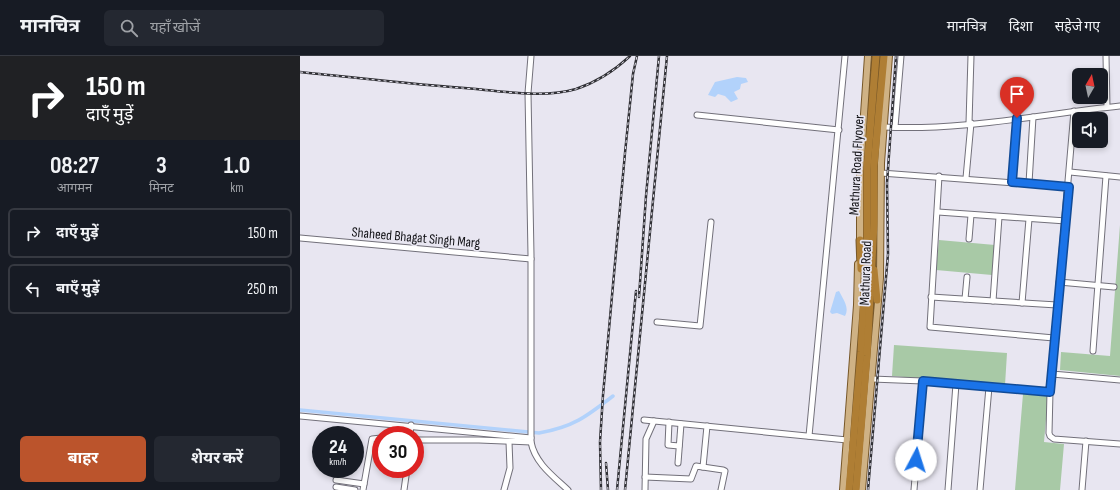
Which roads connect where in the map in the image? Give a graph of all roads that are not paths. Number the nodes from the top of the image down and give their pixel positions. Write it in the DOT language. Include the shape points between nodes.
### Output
graph roads {
  1 [pos="531,56"];
  2 [pos="844,56"];
  3 [pos="868,56"];
  4 [pos="876,56"];
  5 [pos="884,56"];
  6 [pos="890,56"];
  7 [pos="901,56"];
  8 [pos="971,56"];
  9 [pos="1106,56"];
  10 [pos="1120,106"];
  11 [pos="1107,107"];
  12 [pos="1074,111"];
  13 [pos="697,115"];
  14 [pos="1033,117"];
  15 [pos="1017,118"];
  16 [pos="970,123"];
  17 [pos="884,127"];
  18 [pos="895,127"];
  19 [pos="839,130"];
  20 [pos="1070,172"];
  21 [pos="881,173"];
  22 [pos="939,176"];
  23 [pos="1106,176"];
  24 [pos="1120,177"];
  25 [pos="966,178"];
  26 [pos="1012,182"];
  27 [pos="1029,183"];
  28 [pos="1069,187"];
  29 [pos="938,212"];
  30 [pos="971,214"];
  31 [pos="999,216"];
  32 [pos="1029,219"];
  33 [pos="1066,221"];
  34 [pos="710,222"];
  35 [pos="300,238"];
  36 [pos="969,239"];
  37 [pos="860,240"];
  38 [pos="872,258"];
  39 [pos="531,259"];
  40 [pos="967,277"];
  41 [pos="1059,282"];
  42 [pos="1098,285"];
  43 [pos="1114,287"];
  44 [pos="931,297"];
  45 [pos="965,299"];
  46 [pos="878,300"];
  47 [pos="864,301"];
  48 [pos="993,301"];
  49 [pos="1022,303"];
  50 [pos="1057,305"];
  51 [pos="657,322"];
  52 [pos="1054,338"];
  53 [pos="1092,351"];
  54 [pos="872,358"];
  55 [pos="1052,374"];
  56 [pos="872,379"];
  57 [pos="1120,380"];
  58 [pos="923,381"];
  59 [pos="956,384"];
  60 [pos="989,387"];
  61 [pos="1050,392"];
  62 [pos="863,401"];
  63 [pos="300,416"];
  64 [pos="644,420"];
  65 [pos="654,421"];
  66 [pos="669,422"];
  67 [pos="681,424"];
  68 [pos="411,425"];
  69 [pos="707,426"];
  70 [pos="809,436"];
  71 [pos="372,439"];
  72 [pos="531,439"];
  73 [pos="424,440"];
  74 [pos="847,440"];
  75 [pos="1086,441"];
  76 [pos="509,442"];
  77 [pos="1120,444"];
  78 [pos="679,446"];
  79 [pos="678,463"];
  80 [pos="703,467"];
  81 [pos="645,477"];
  82 [pos="406,478"];
  83 [pos="336,480"];
  84 [pos="364,484"];
  85 [pos="336,487"];
  86 [pos="355,490"];
  87 [pos="363,490"];
  88 [pos="404,490"];
  89 [pos="504,490"];
  90 [pos="568,490"];
  91 [pos="644,490"];
  92 [pos="721,490"];
  93 [pos="843,490"];
  94 [pos="849,490"];
  95 [pos="856,490"];
  96 [pos="862,490"];
  97 [pos="914,490"];
  98 [pos="948,490"];
  99 [pos="980,490"];
  100 [pos="1082,490"];
  1 -- 39 [label="street" via="528,93"];
  2 -- 19 [label="street"];
  3 -- 37 [label="main road, Mathura Road" via="860,172"];
  4 -- 47 [label="highway, Mathura Road Flyover" via="867,169"];
  5 -- 38 [label="highway, Mathura Road Flyover" via="874,166"];
  6 -- 17 [label="main road, Mathura Road"];
  7 -- 18 [label="street"];
  8 -- 16 [label="street"];
  9 -- 11 [label="street"];
  10 -- 11 [label="street"];
  11 -- 12 [label="street"];
  12 -- 14 [label="street"];
  12 -- 20 [label="street"];
  13 -- 19 [label="street"];
  14 -- 15 [label="street"];
  14 -- 27 [label="street"];
  15 -- 16 [label="street"];
  15 -- 26 [label="street"];
  16 -- 18 [label="street"];
  16 -- 25 [label="street"];
  17 -- 18 [label="street"];
  17 -- 21 [label="main road, Mathura Road"];
  19 -- 70 [label="street"];
  20 -- 23 [label="street"];
  20 -- 28 [label="street"];
  21 -- 22 [label="street"];
  21 -- 46 [label="main road, Mathura Road"];
  22 -- 25 [label="street"];
  22 -- 29 [label="street"];
  23 -- 24 [label="street"];
  23 -- 42 [label="street"];
  25 -- 26 [label="street"];
  26 -- 27 [label="street"];
  27 -- 28 [label="street"];
  28 -- 33 [label="street"];
  29 -- 30 [label="street"];
  29 -- 44 [label="street"];
  30 -- 31 [label="street"];
  30 -- 36 [label="street"];
  31 -- 32 [label="street"];
  31 -- 48 [label="street"];
  32 -- 33 [label="street"];
  32 -- 49 [label="street"];
  33 -- 41 [label="street"];
  34 -- 51 [label="street" via="700,326"];
  35 -- 39 [label="street, Shaheed Bhagat Singh Marg"];
  37 -- 47 [label="highway"];
  37 -- 74 [label="main road, Mathura Road" via="858,305"];
  38 -- 46 [label="highway"];
  38 -- 62 [label="highway, Mathura Road"];
  39 -- 72 [label="street"];
  40 -- 45 [label="street"];
  41 -- 42 [label="street"];
  41 -- 50 [label="street"];
  42 -- 43 [label="street"];
  42 -- 53 [label="street"];
  44 -- 45 [label="street"];
  44 -- 52 [label="street" via="932,328"];
  45 -- 48 [label="street"];
  46 -- 54 [label="main road, Mathura Road"];
  47 -- 94 [label="highway, Mathura Road Flyover"];
  48 -- 49 [label="street"];
  49 -- 50 [label="street"];
  50 -- 52 [label="street"];
  52 -- 55 [label="street"];
  54 -- 56 [label="main road, Mathura Road"];
  54 -- 62 [label="highway"];
  55 -- 57 [label="street"];
  55 -- 61 [label="street"];
  56 -- 58 [label="street"];
  56 -- 96 [label="main road, Mathura Road"];
  58 -- 59 [label="street"];
  58 -- 97 [label="street"];
  59 -- 60 [label="street"];
  59 -- 98 [label="street"];
  60 -- 61 [label="street"];
  60 -- 99 [label="street"];
  61 -- 75 [label="street" via="1050,436 1054,439"];
  62 -- 95 [label="highway"];
  63 -- 68 [label="street"];
  64 -- 65 [label="street"];
  65 -- 66 [label="street"];
  65 -- 81 [label="street" via="646,439"];
  66 -- 67 [label="street"];
  66 -- 78 [label="street" via="668,445"];
  67 -- 69 [label="street"];
  67 -- 78 [label="street"];
  68 -- 72 [label="street"];
  69 -- 70 [label="street"];
  69 -- 80 [label="street"];
  70 -- 74 [label="street"];
  71 -- 84 [label="street"];
  72 -- 76 [label="street"];
  72 -- 90 [label="street" via="540,463"];
  73 -- 76 [label="street"];
  74 -- 93 [label="main road, Mathura Road"];
  75 -- 77 [label="street"];
  75 -- 100 [label="street"];
  76 -- 89 [label="street" via="510,468"];
  78 -- 79 [label="street"];
  80 -- 81 [label="street" via="695,466 691,479"];
  80 -- 92 [label="street" via="724,470"];
  81 -- 91 [label="street"];
  82 -- 88 [label="street"];
  83 -- 84 [label="street"];
  84 -- 87 [label="street"];
  85 -- 86 [label="street"];
}
